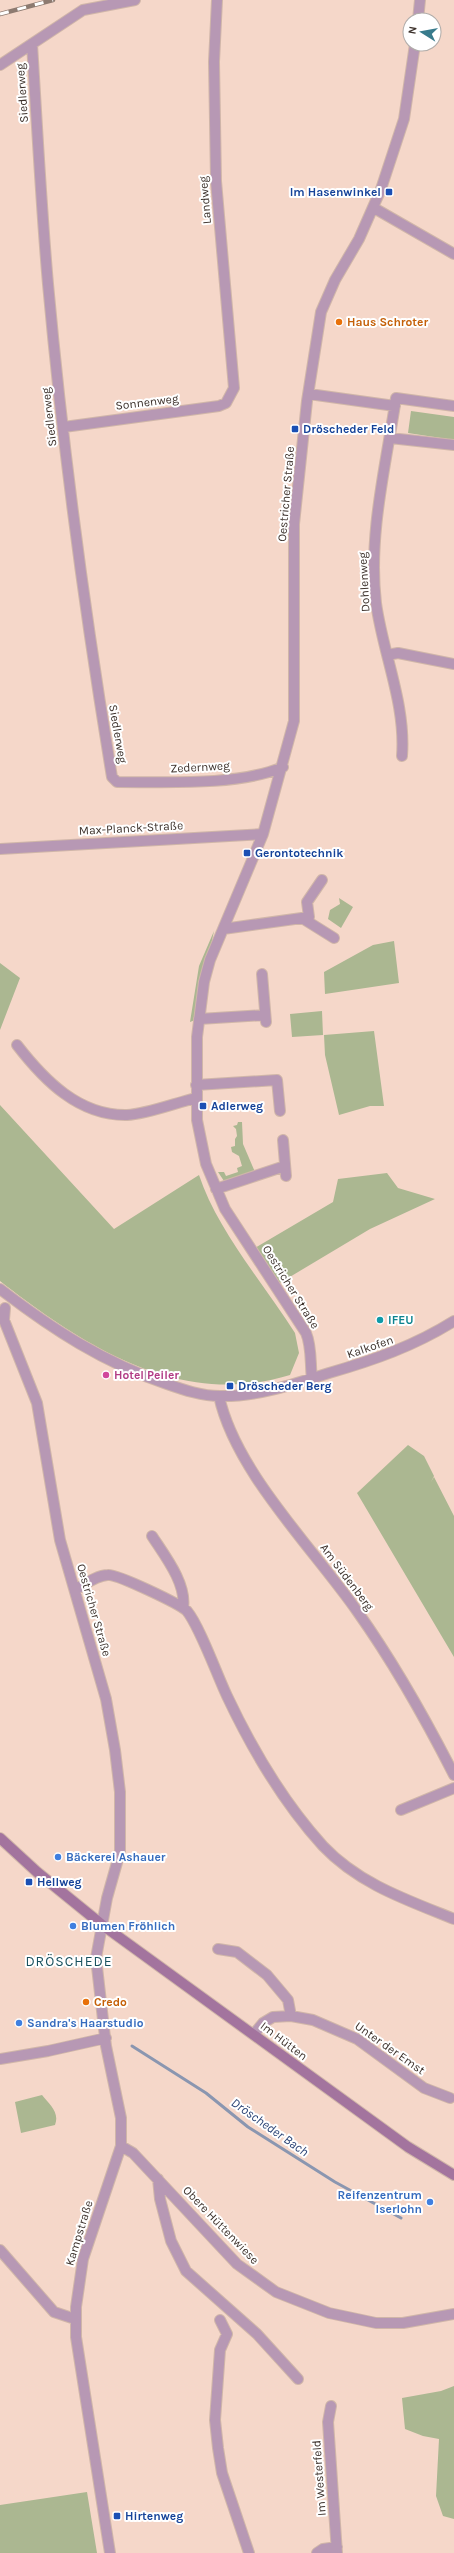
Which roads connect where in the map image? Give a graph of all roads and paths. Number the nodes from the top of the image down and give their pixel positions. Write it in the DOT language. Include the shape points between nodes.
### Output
graph roads {
  1 [pos="135,0"];
  2 [pos="216,0"];
  3 [pos="420,0"];
  4 [pos="419,12"];
  5 [pos="32,44"];
  6 [pos="414,52"];
  7 [pos="0,65"];
  8 [pos="374,208"];
  9 [pos="454,254"];
  10 [pos="309,394"];
  11 [pos="231,397"];
  12 [pos="395,406"];
  13 [pos="454,406"];
  14 [pos="64,427"];
  15 [pos="390,438"];
  16 [pos="454,445"];
  17 [pos="387,655"];
  18 [pos="454,664"];
  19 [pos="402,756"];
  20 [pos="283,767"];
  21 [pos="117,782"];
  22 [pos="263,834"];
  23 [pos="0,849"];
  24 [pos="322,880"];
  25 [pos="302,918"];
  26 [pos="223,929"];
  27 [pos="334,938"];
  28 [pos="262,974"];
  29 [pos="199,1019"];
  30 [pos="17,1045"];
  31 [pos="196,1085"];
  32 [pos="196,1098"];
  33 [pos="280,1111"];
  34 [pos="283,1140"];
  35 [pos="216,1189"];
  36 [pos="0,1289"];
  37 [pos="5,1308"];
  38 [pos="454,1321"];
  39 [pos="312,1379"];
  40 [pos="219,1396"];
  41 [pos="152,1536"];
  42 [pos="75,1590"];
  43 [pos="183,1608"];
  44 [pos="454,1774"];
  45 [pos="454,1788"];
  46 [pos="401,1810"];
  47 [pos="0,1838"];
  48 [pos="454,1919"];
  49 [pos="101,1924"];
  50 [pos="218,1949"];
  51 [pos="290,2016"];
  52 [pos="254,2034"];
  53 [pos="106,2038"];
  54 [pos="0,2059"];
  55 [pos="450,2098"];
  56 [pos="121,2146"];
  57 [pos="454,2176"];
  58 [pos="158,2179"];
  59 [pos="0,2250"];
  60 [pos="454,2314"];
  61 [pos="75,2318"];
  62 [pos="220,2320"];
  63 [pos="298,2379"];
  64 [pos="332,2406"];
  65 [pos="337,2550"];
  66 [pos="110,2553"];
  67 [pos="248,2553"];
  68 [pos="317,2553"];
  1 -- 5 [label="street" via="83,10"];
  2 -- 11 [label="street, Landweg" via="216,173 234,388"];
  3 -- 4 [label="street"];
  5 -- 7 [label="street"];
  5 -- 14 [label="street, Siedlerweg" via="48,285"];
  6 -- 8 [label="street, Oestricher Straße" via="404,119"];
  8 -- 9 [label="street"];
  8 -- 10 [label="street, Oestricher Straße" via="335,280 321,312"];
  10 -- 12 [label="street"];
  10 -- 20 [label="street, Oestricher Straße" via="294,524 294,721"];
  11 -- 14 [label="street, Sonnenweg" via="219,406"];
  12 -- 13 [label="street" via="396,398"];
  12 -- 15 [label="street, Dohlenweg"];
  14 -- 21 [label="street, Siedlerweg" via="93,665 112,777"];
  15 -- 16 [label="street"];
  15 -- 17 [label="street, Dohlenweg" via="375,553 376,603"];
  17 -- 18 [label="street" via="398,653"];
  17 -- 19 [label="street, Dohlenweg" via="401,719"];
  20 -- 21 [label="street, Zedernweg" via="254,776"];
  20 -- 22 [label="street, Oestricher Straße"];
  22 -- 23 [label="street, Max-Planck-Straße"];
  22 -- 26 [label="street, Oestricher Straße"];
  24 -- 25 [label="street" via="307,902 309,917"];
  25 -- 26 [label="street"];
  25 -- 27 [label="street"];
  26 -- 29 [label="street, Oestricher Straße" via="204,982"];
  28 -- 29 [label="street" via="266,1018"];
  29 -- 31 [label="street, Oestricher Straße"];
  30 -- 32 [label="street" via="30,1062 71,1100 105,1113 128,1115"];
  31 -- 32 [label="street, Oestricher Straße"];
  31 -- 33 [label="street" via="277,1080"];
  32 -- 35 [label="street, Oestricher Straße" via="201,1146"];
  34 -- 35 [label="street" via="286,1171"];
  35 -- 39 [label="street, Oestricher Straße" via="225,1209 306,1333 310,1343"];
  36 -- 40 [label="street" via="66,1338 94,1354 153,1380 189,1391"];
  37 -- 42 [label="street, Oestricher Straße" via="4,1320 37,1403 60,1540"];
  38 -- 39 [label="street, Kalkofen" via="401,1350"];
  39 -- 40 [label="street" via="254,1394"];
  40 -- 44 [label="street, Am Südenberg" via="223,1418 241,1451 289,1523 340,1587 377,1640 400,1676"];
  41 -- 43 [label="street" via="181,1587 185,1599"];
  42 -- 43 [label="street" via="105,1575 111,1575"];
  42 -- 49 [label="street, Oestricher Straße" via="106,1699 120,1792 120,1852"];
  43 -- 48 [label="street" via="191,1619 238,1719 264,1764 296,1813 324,1847 380,1889"];
  45 -- 46 [label="street"];
  47 -- 49 [label="street"];
  49 -- 52 [label="street, Im Hütten"];
  49 -- 53 [label="street, Kampstraße" via="96,1958"];
  50 -- 51 [label="street" via="237,1952 267,1974 288,2000"];
  51 -- 52 [label="street, Unter der Emst" via="273,2017 263,2023"];
  51 -- 55 [label="street, Unter der Emst" via="313,2020 350,2036 424,2088"];
  52 -- 57 [label="street, Im Hütten" via="402,2142"];
  53 -- 54 [label="street" via="48,2052"];
  53 -- 56 [label="street, Kampstraße" via="114,2092 121,2118"];
  56 -- 58 [label="street, Obere Hüttenwiese" via="133,2153"];
  56 -- 61 [label="street, Kampstraße" via="83,2259"];
  58 -- 60 [label="street, Obere Hüttenwiese" via="237,2264 276,2292 329,2313 376,2323 403,2323"];
  58 -- 63 [label="street" via="160,2199 171,2241 186,2271 257,2334"];
  59 -- 61 [label="street" via="54,2312"];
  61 -- 66 [label="street, Kampstraße"];
  62 -- 67 [label="street" via="227,2334 220,2350 216,2420 218,2448 222,2473"];
  64 -- 65 [label="street, Im Westerfeld" via="328,2422"];
  65 -- 68 [label="street, Im Westerfeld" via="323,2549"];
}
